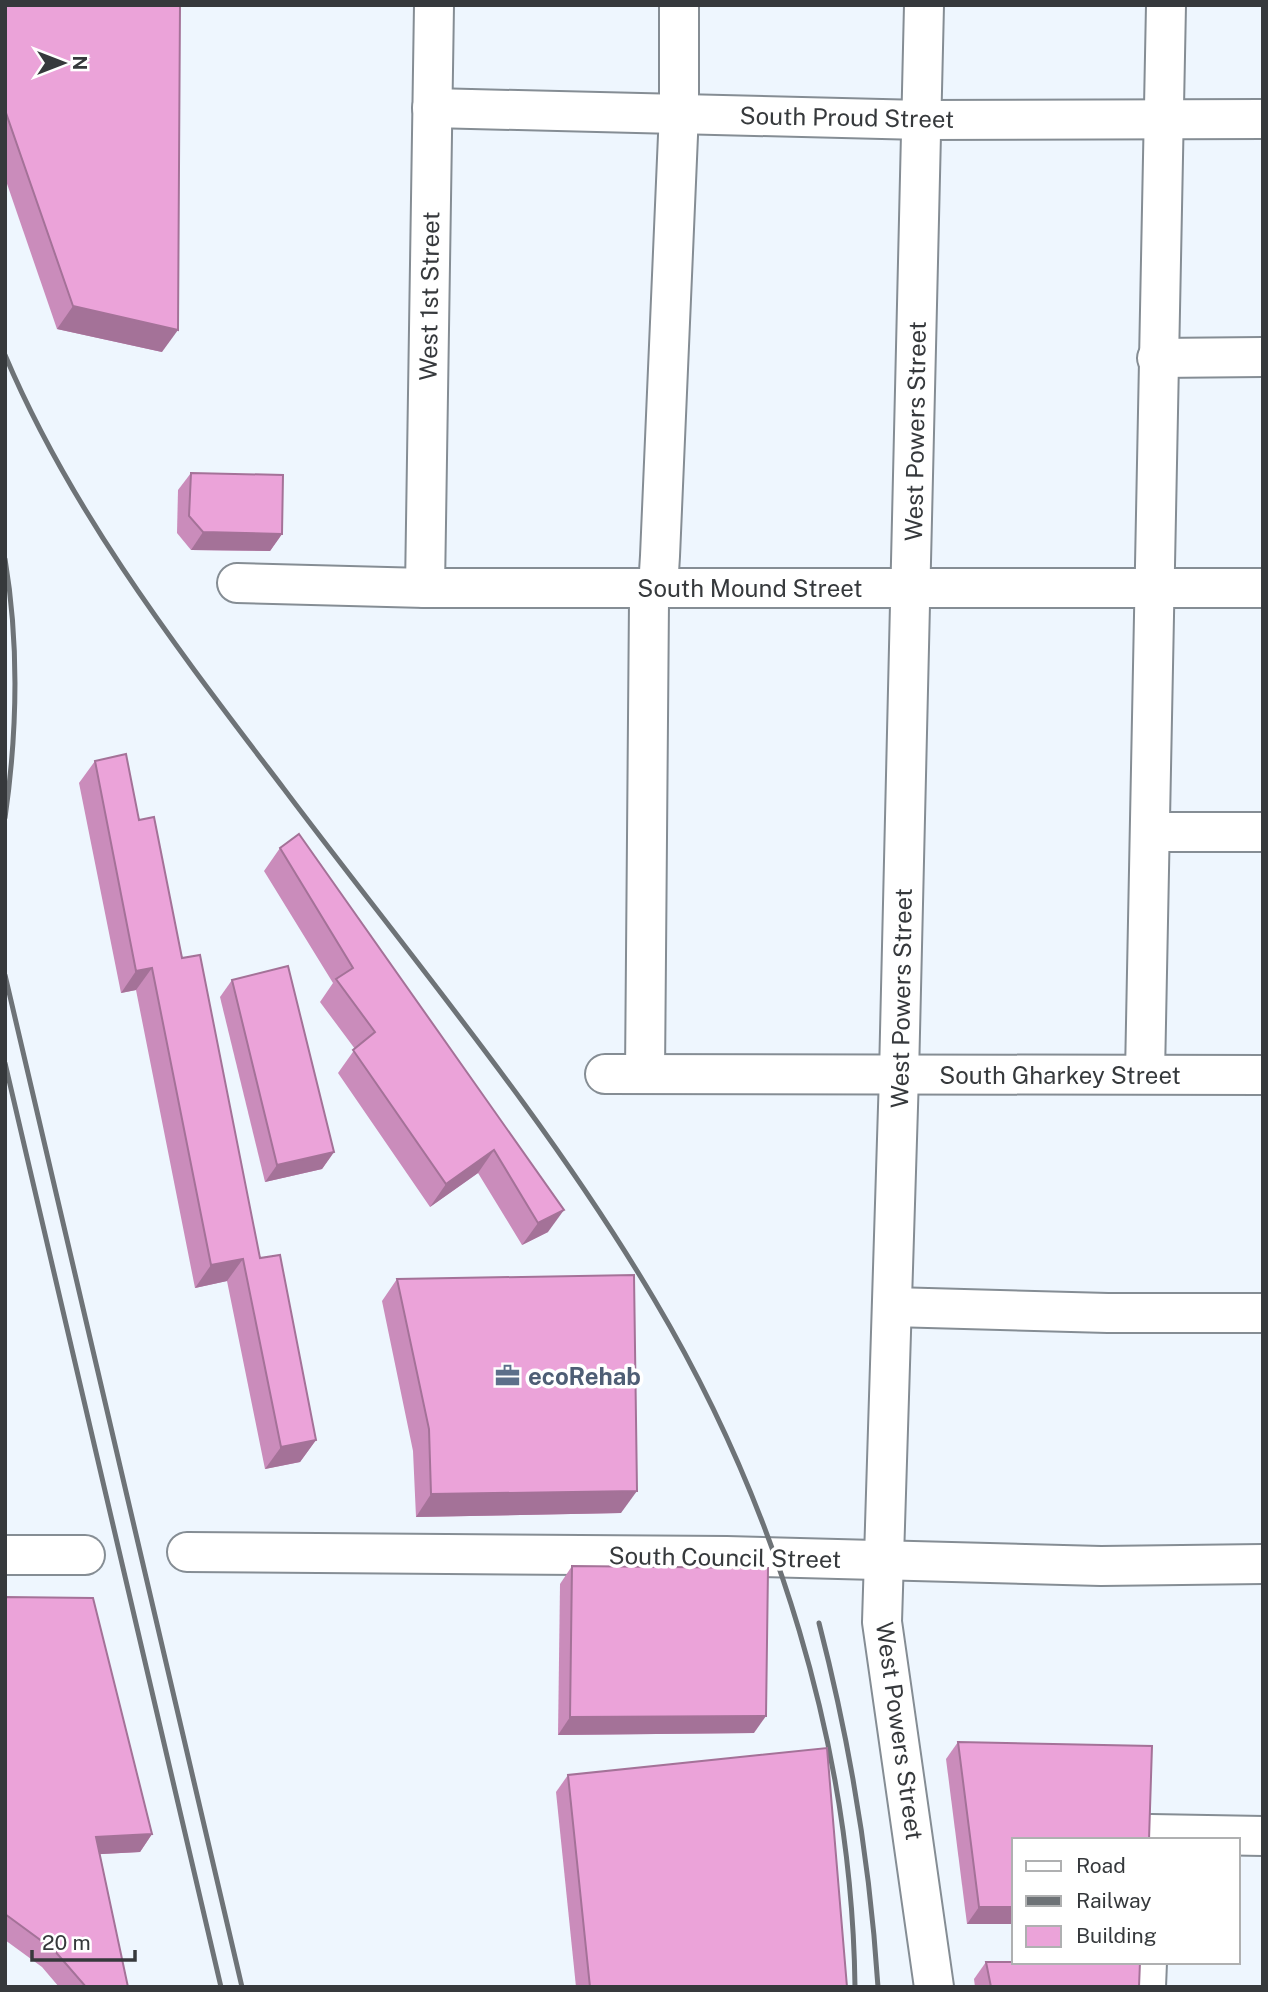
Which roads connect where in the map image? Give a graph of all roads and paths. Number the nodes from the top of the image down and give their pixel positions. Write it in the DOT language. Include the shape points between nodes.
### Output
graph roads {
  1 [pos="435,5"];
  2 [pos="679,5"];
  3 [pos="924,5"];
  4 [pos="1166,5"];
  5 [pos="432,108"];
  6 [pos="679,112"];
  7 [pos="1263,119"];
  8 [pos="922,120"];
  9 [pos="1162,120"];
  10 [pos="1263,357"];
  11 [pos="1157,358"];
  12 [pos="237,583"];
  13 [pos="912,587"];
  14 [pos="425,588"];
  15 [pos="658,588"];
  16 [pos="1263,588"];
  17 [pos="1154,589"];
  18 [pos="1152,832"];
  19 [pos="1263,832"];
  20 [pos="605,1074"];
  21 [pos="645,1074"];
  22 [pos="1145,1074"];
  23 [pos="899,1075"];
  24 [pos="1263,1075"];
  25 [pos="892,1307"];
  26 [pos="1263,1314"];
  27 [pos="187,1552"];
  28 [pos="5,1555"];
  29 [pos="85,1555"];
  30 [pos="885,1560"];
  31 [pos="1263,1564"];
  32 [pos="1263,1836"];
  33 [pos="1151,1838"];
  34 [pos="1147,1964"];
  35 [pos="934,1987"];
  36 [pos="1146,1987"];
  1 -- 5 [label="street, West 1st Street"];
  2 -- 6 [label="street"];
  3 -- 8 [label="street, West Powers Street"];
  4 -- 9 [label="street"];
  5 -- 6 [label="street, South Proud Street"];
  5 -- 14 [label="street, West 1st Street"];
  6 -- 8 [label="street, South Proud Street"];
  6 -- 15 [label="street"];
  7 -- 9 [label="street, South Proud Street"];
  8 -- 9 [label="street, South Proud Street"];
  8 -- 13 [label="street, West Powers Street"];
  9 -- 11 [label="street"];
  10 -- 11 [label="street"];
  11 -- 17 [label="street"];
  12 -- 14 [label="street, South Mound Street"];
  13 -- 15 [label="street, South Mound Street"];
  13 -- 17 [label="street, South Mound Street"];
  13 -- 23 [label="street, West Powers Street"];
  14 -- 15 [label="street, South Mound Street"];
  15 -- 21 [label="street" via="649,601"];
  16 -- 17 [label="street, South Mound Street"];
  17 -- 18 [label="street"];
  18 -- 19 [label="street"];
  18 -- 22 [label="street"];
  20 -- 21 [label="street, South Gharkey Street"];
  21 -- 23 [label="street, South Gharkey Street"];
  22 -- 23 [label="street, South Gharkey Street"];
  22 -- 24 [label="street, South Gharkey Street"];
  23 -- 25 [label="street, West Powers Street"];
  25 -- 26 [label="street"];
  25 -- 30 [label="street, West Powers Street"];
  27 -- 30 [label="street, South Council Street"];
  28 -- 29 [label="street"];
  30 -- 31 [label="street, South Council Street" via="1101,1566"];
  30 -- 35 [label="street, West Powers Street" via="882,1622"];
  32 -- 33 [label="street" via="1151,1834"];
  34 -- 36 [label="street"];
}
